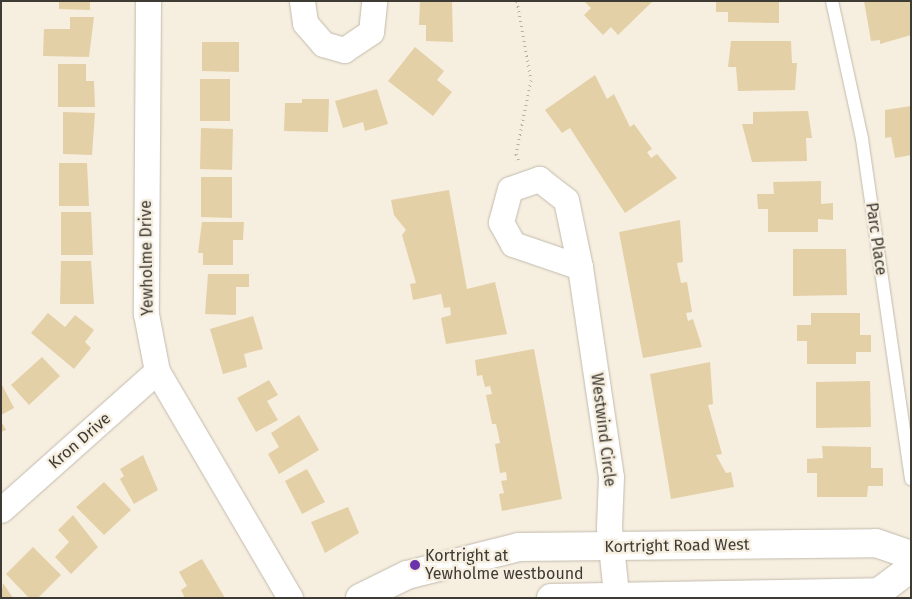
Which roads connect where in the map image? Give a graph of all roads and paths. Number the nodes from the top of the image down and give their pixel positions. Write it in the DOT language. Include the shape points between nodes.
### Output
graph roads {
  1 [pos="148,1"];
  2 [pos="302,1"];
  3 [pos="374,1"];
  4 [pos="517,1"];
  5 [pos="832,1"];
  6 [pos="527,183"];
  7 [pos="580,267"];
  8 [pos="157,371"];
  9 [pos="911,479"];
  10 [pos="1,510"];
  11 [pos="610,547"];
  12 [pos="911,556"];
  13 [pos="911,568"];
  14 [pos="616,594"];
  15 [pos="812,595"];
  16 [pos="290,598"];
  17 [pos="360,598"];
  18 [pos="551,598"];
  1 -- 8 [label="street, Yewholme Drive" via="146,314"];
  2 -- 3 [label="street" via="305,22 311,30 323,44 344,50 371,32"];
  4 -- 6 [label="path" via="531,80 516,154"];
  5 -- 9 [label="lane, Parc Place" via="862,139"];
  6 -- 7 [label="street, Westwind Circle" via="539,179 566,200"];
  6 -- 7 [label="street" via="510,189 501,222 513,244"];
  7 -- 11 [label="street, Westwind Circle" via="611,477"];
  8 -- 10 [label="street, Kron Drive"];
  8 -- 16 [label="street, Yewholme Drive"];
  11 -- 12 [label="street, Kortright Road West" via="876,543"];
  11 -- 14 [label="street, Westwind Circle"];
  11 -- 17 [label="street, Kortright Road West" via="519,547 407,575"];
  13 -- 15 [label="street" via="879,592"];
  14 -- 15 [label="street"];
  14 -- 18 [label="street"];
}
